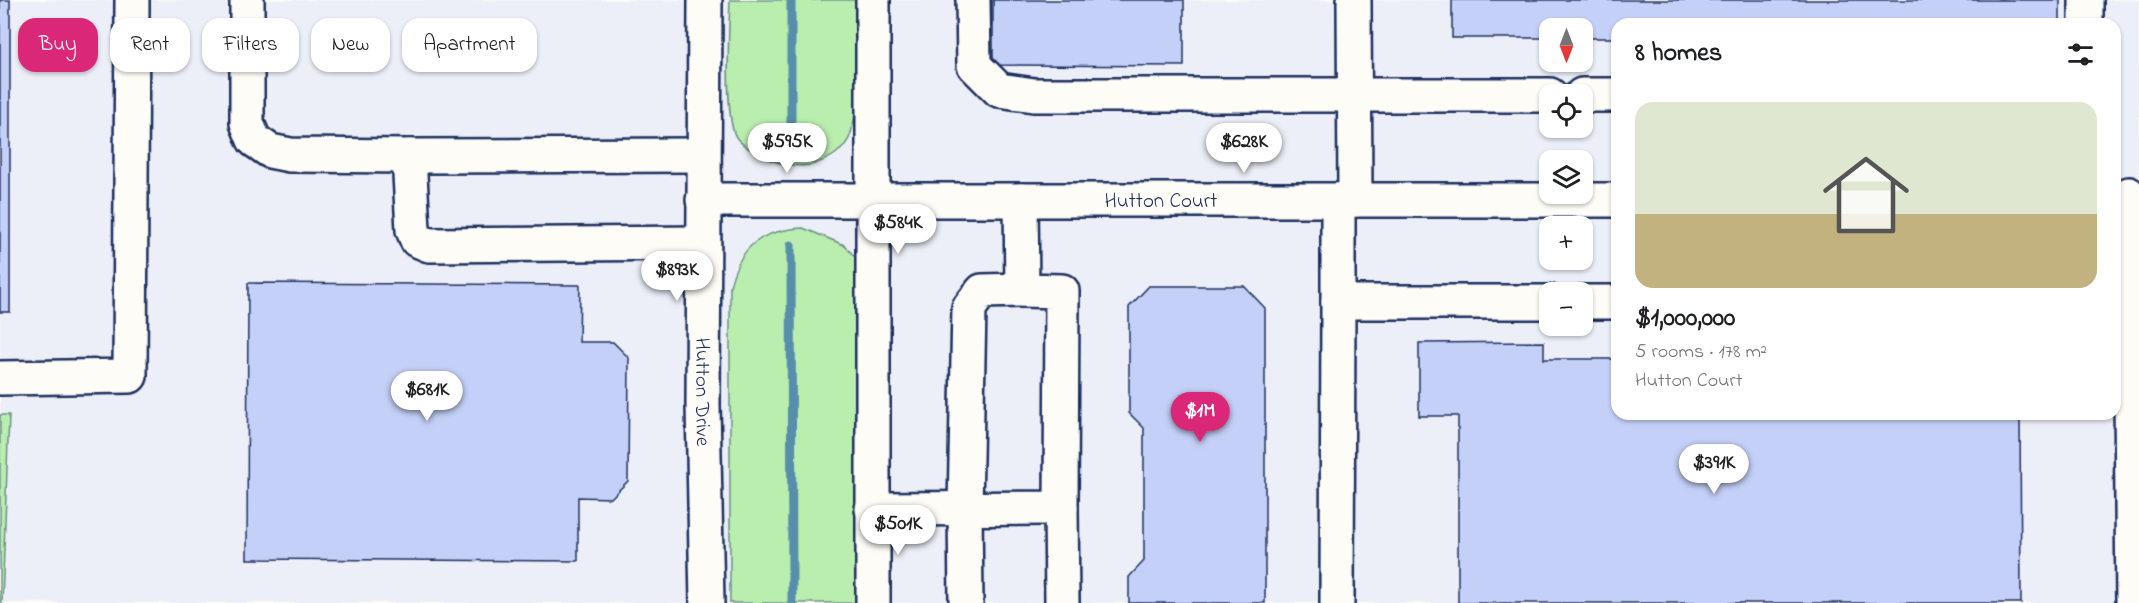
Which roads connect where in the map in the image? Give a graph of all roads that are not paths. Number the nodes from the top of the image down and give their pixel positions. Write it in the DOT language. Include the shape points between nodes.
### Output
graph roads {
  1 [pos="132,0"];
  2 [pos="246,0"];
  3 [pos="705,0"];
  4 [pos="873,0"];
  5 [pos="973,0"];
  6 [pos="1354,0"];
  7 [pos="2086,0"];
  8 [pos="2086,18"];
  9 [pos="1355,94"];
  10 [pos="1539,95"];
  11 [pos="1593,95"];
  12 [pos="1611,95"];
  13 [pos="703,155"];
  14 [pos="409,156"];
  15 [pos="2128,194"];
  16 [pos="703,200"];
  17 [pos="872,200"];
  18 [pos="1021,200"];
  19 [pos="1346,200"];
  20 [pos="1611,200"];
  21 [pos="703,243"];
  22 [pos="1022,290"];
  23 [pos="1338,302"];
  24 [pos="1539,302"];
  25 [pos="1593,302"];
  26 [pos="1611,302"];
  27 [pos="2123,302"];
  28 [pos="0,378"];
  29 [pos="965,508"];
  30 [pos="1061,508"];
  31 [pos="872,509"];
  32 [pos="707,603"];
  33 [pos="873,603"];
  34 [pos="966,603"];
  35 [pos="1062,603"];
  36 [pos="1337,603"];
  37 [pos="2133,603"];
  1 -- 28 [label="street" via="130,376"];
  2 -- 14 [label="street" via="247,123 254,140 270,151 290,155"];
  3 -- 13 [label="street, Hutton Drive"];
  4 -- 17 [label="street"];
  5 -- 9 [label="street" via="974,65 999,90 1034,95"];
  6 -- 9 [label="street"];
  7 -- 8 [label="street"];
  9 -- 10 [label="street"];
  9 -- 19 [label="street"];
  11 -- 12 [label="street"];
  13 -- 14 [label="street"];
  13 -- 16 [label="street, Hutton Drive"];
  14 -- 21 [label="street" via="413,230 417,240 429,245"];
  15 -- 27 [label="street"];
  16 -- 17 [label="street, Hutton Court"];
  16 -- 21 [label="street, Hutton Drive"];
  17 -- 18 [label="street, Hutton Court"];
  17 -- 31 [label="street"];
  18 -- 19 [label="street, Hutton Court"];
  18 -- 22 [label="street"];
  19 -- 20 [label="street, Hutton Court"];
  19 -- 23 [label="street"];
  21 -- 32 [label="street, Hutton Drive"];
  22 -- 29 [label="street" via="982,291 969,308"];
  22 -- 30 [label="street" via="1062,291"];
  23 -- 24 [label="street"];
  23 -- 36 [label="street"];
  25 -- 26 [label="street"];
  27 -- 37 [label="street"];
  29 -- 30 [label="street"];
  29 -- 31 [label="street"];
  29 -- 34 [label="street"];
  30 -- 35 [label="street"];
  31 -- 33 [label="street"];
}
